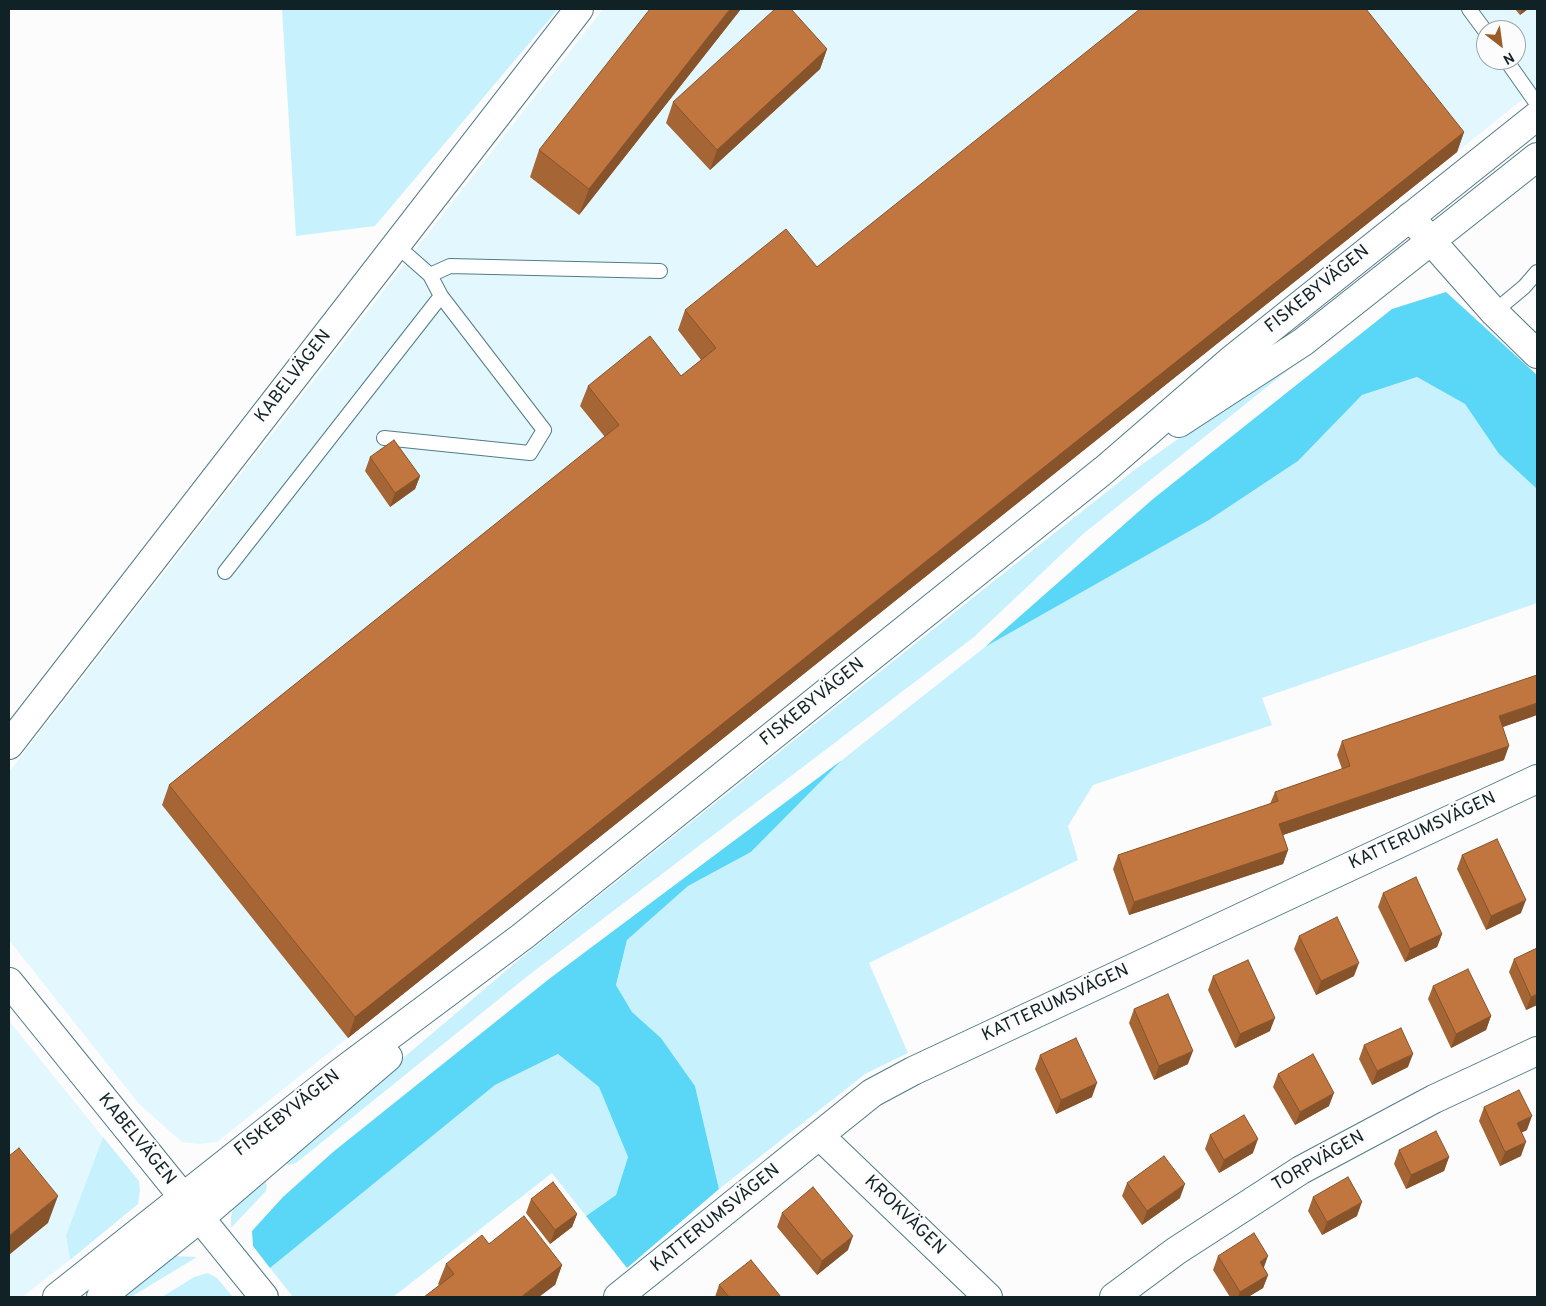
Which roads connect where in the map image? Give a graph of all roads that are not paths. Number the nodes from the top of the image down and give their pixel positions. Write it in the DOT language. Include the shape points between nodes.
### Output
graph roads {
  1 [pos="580,9"];
  2 [pos="1469,9"];
  3 [pos="1477,20"];
  4 [pos="1513,70"];
  5 [pos="1537,104"];
  6 [pos="1537,116"];
  7 [pos="1537,158"];
  8 [pos="1410,217"];
  9 [pos="1431,243"];
  10 [pos="396,245"];
  11 [pos="660,271"];
  12 [pos="1537,272"];
  13 [pos="430,275"];
  14 [pos="441,296"];
  15 [pos="1494,312"];
  16 [pos="1537,354"];
  17 [pos="384,438"];
  18 [pos="1104,470"];
  19 [pos="225,572"];
  20 [pos="9,745"];
  21 [pos="1537,779"];
  22 [pos="9,982"];
  23 [pos="1537,1051"];
  24 [pos="820,1136"];
  25 [pos="191,1208"];
  26 [pos="57,1297"];
  27 [pos="101,1297"];
  28 [pos="264,1297"];
  29 [pos="618,1297"];
  30 [pos="988,1297"];
  31 [pos="1114,1297"];
  1 -- 10 [label="street, KABELVÄGEN"];
  2 -- 3 [label="lane"];
  4 -- 5 [label="lane"];
  6 -- 8 [label="street, FISKEBYVÄGEN"];
  7 -- 9 [label="street, FISKEBYVÄGEN"];
  8 -- 9 [label="street"];
  8 -- 18 [label="street, FISKEBYVÄGEN" via="1230,361"];
  9 -- 15 [label="street"];
  9 -- 18 [label="street, FISKEBYVÄGEN" via="1303,342"];
  10 -- 13 [label="lane"];
  10 -- 20 [label="street, KABELVÄGEN"];
  11 -- 13 [label="lane" via="450,266"];
  12 -- 15 [label="lane"];
  13 -- 14 [label="lane"];
  14 -- 17 [label="lane" via="544,430 530,453"];
  14 -- 19 [label="lane"];
  15 -- 16 [label="street"];
  18 -- 25 [label="street, FISKEBYVÄGEN" via="523,936 355,1086"];
  21 -- 24 [label="street, KATTERUMSVÄGEN" via="913,1071 872,1093"];
  22 -- 25 [label="street, KABELVÄGEN"];
  23 -- 31 [label="street, TORPVÄGEN" via="1434,1099 1301,1170 1176,1251"];
  24 -- 29 [label="street, KATTERUMSVÄGEN"];
  24 -- 30 [label="street, KROKVÄGEN"];
  25 -- 26 [label="street, FISKEBYVÄGEN"];
  25 -- 27 [label="street, FISKEBYVÄGEN"];
  25 -- 28 [label="street, KABELVÄGEN"];
}
